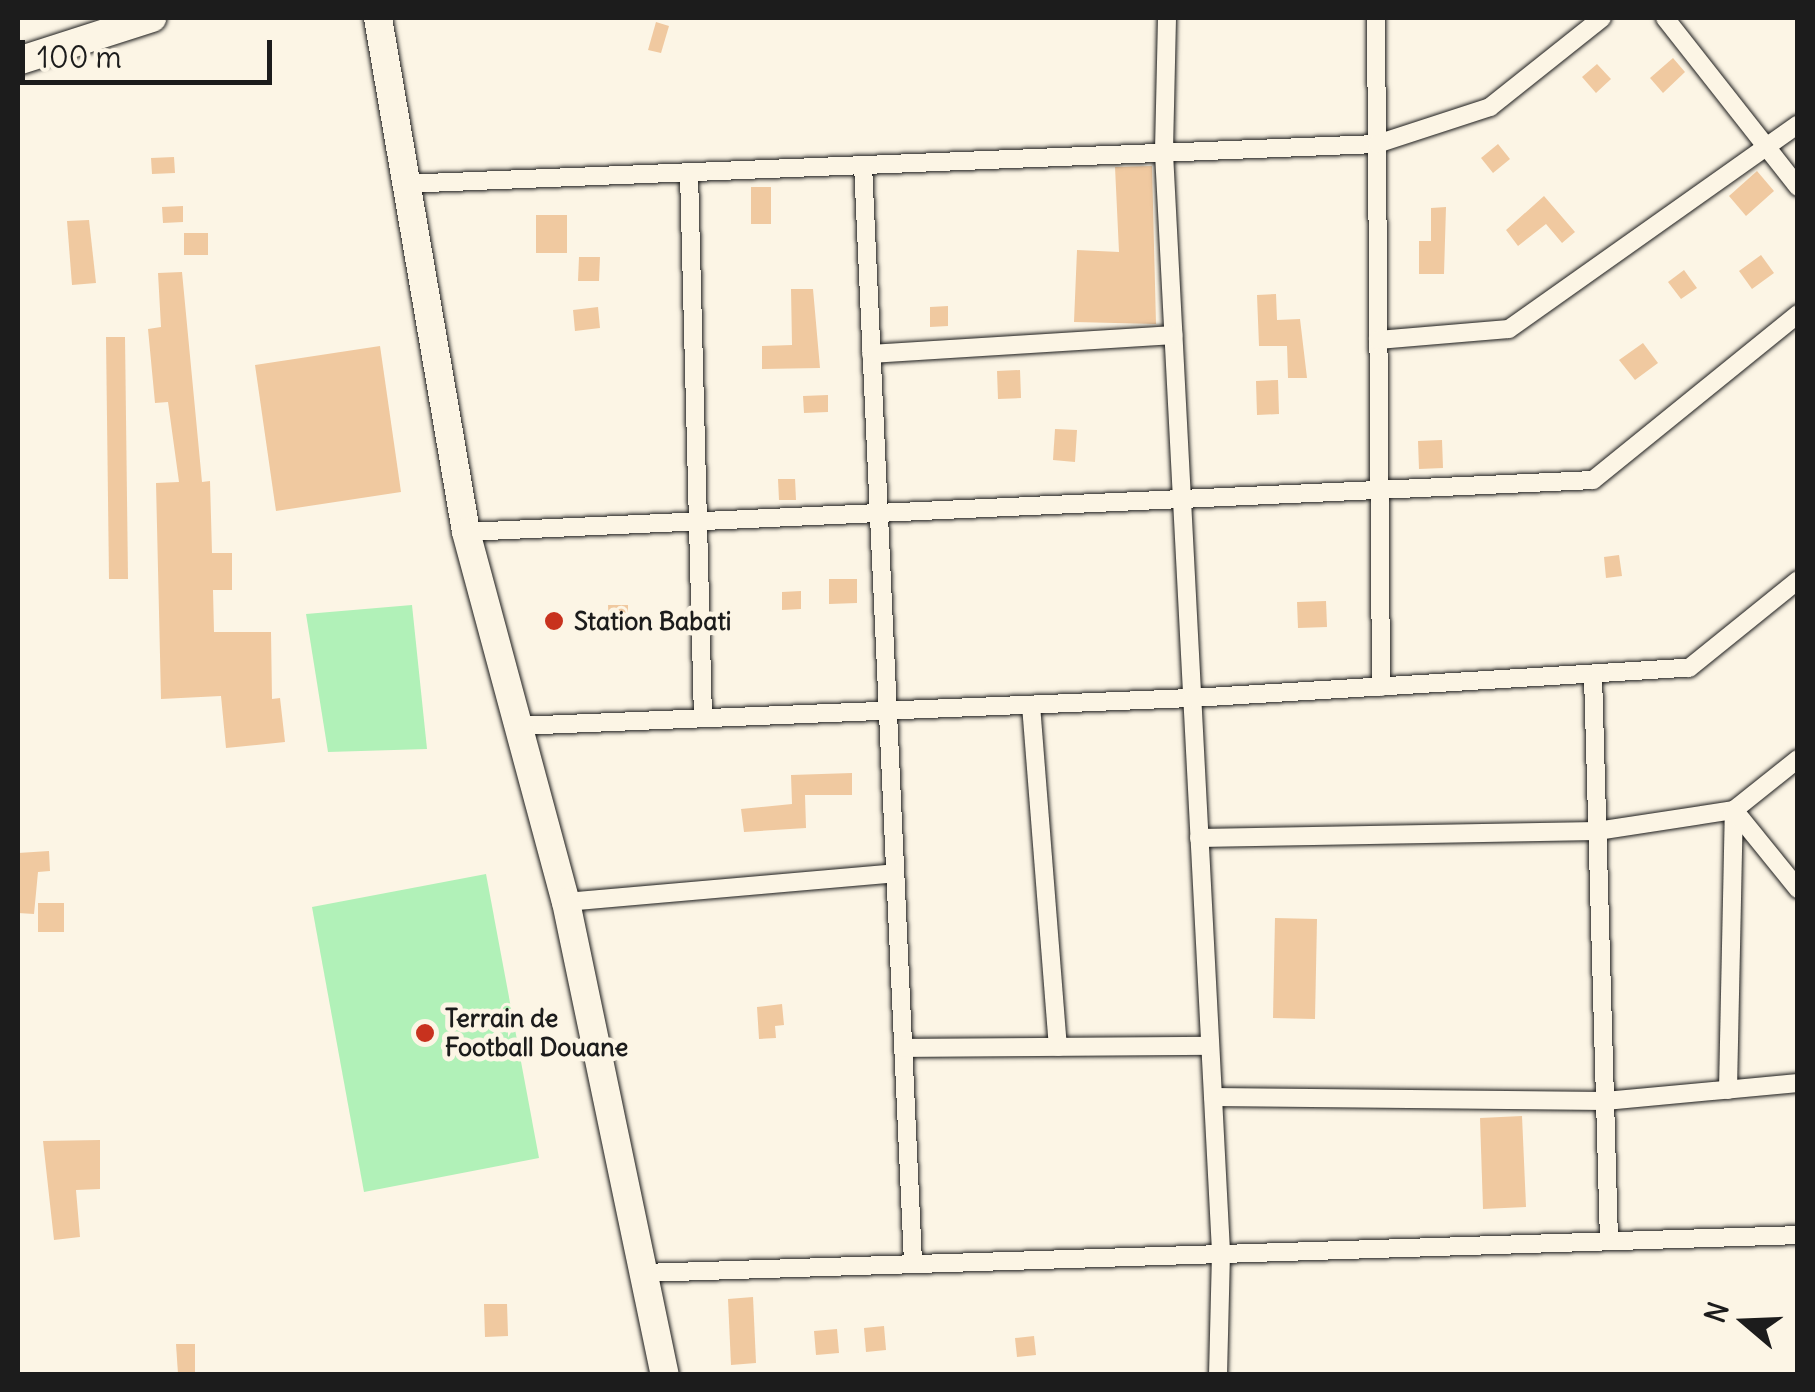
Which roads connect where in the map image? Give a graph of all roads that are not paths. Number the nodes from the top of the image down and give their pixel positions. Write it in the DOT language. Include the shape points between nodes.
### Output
graph roads {
  1 [pos="152,18"];
  2 [pos="378,18"];
  3 [pos="1166,18"];
  4 [pos="1376,18"];
  5 [pos="1602,18"];
  6 [pos="1665,18"];
  7 [pos="18,61"];
  8 [pos="1798,124"];
  9 [pos="1377,144"];
  10 [pos="1767,148"];
  11 [pos="1164,153"];
  12 [pos="862,166"];
  13 [pos="689,172"];
  14 [pos="402,184"];
  15 [pos="1798,187"];
  16 [pos="1798,314"];
  17 [pos="1173,335"];
  18 [pos="1378,340"];
  19 [pos="871,354"];
  20 [pos="1380,489"];
  21 [pos="1182,498"];
  22 [pos="878,512"];
  23 [pos="698,520"];
  24 [pos="466,532"];
  25 [pos="1798,580"];
  26 [pos="1593,675"];
  27 [pos="1381,687"];
  28 [pos="1192,698"];
  29 [pos="1031,704"];
  30 [pos="888,710"];
  31 [pos="702,718"];
  32 [pos="518,726"];
  33 [pos="1798,759"];
  34 [pos="1734,810"];
  35 [pos="1597,831"];
  36 [pos="1199,838"];
  37 [pos="895,872"];
  38 [pos="1798,889"];
  39 [pos="566,902"];
  40 [pos="1210,1046"];
  41 [pos="1058,1047"];
  42 [pos="903,1048"];
  43 [pos="1798,1083"];
  44 [pos="1728,1090"];
  45 [pos="1212,1097"];
  46 [pos="1605,1101"];
  47 [pos="1798,1235"];
  48 [pos="1609,1241"];
  49 [pos="1221,1252"];
  50 [pos="913,1262"];
  51 [pos="643,1274"];
  52 [pos="665,1374"];
  53 [pos="1218,1374"];
  1 -- 7 [label="main road"];
  2 -- 14 [label="main road"];
  3 -- 11 [label="street"];
  4 -- 9 [label="street"];
  5 -- 9 [label="street" via="1490,107"];
  6 -- 10 [label="street"];
  8 -- 10 [label="street"];
  9 -- 11 [label="street"];
  9 -- 18 [label="street"];
  10 -- 15 [label="street"];
  10 -- 18 [label="street" via="1509,329"];
  11 -- 12 [label="street"];
  11 -- 17 [label="street"];
  12 -- 13 [label="street"];
  12 -- 19 [label="street"];
  13 -- 14 [label="street"];
  13 -- 23 [label="street"];
  14 -- 24 [label="main road"];
  16 -- 20 [label="street" via="1593,480"];
  17 -- 19 [label="street"];
  17 -- 21 [label="street"];
  18 -- 20 [label="street"];
  19 -- 22 [label="street"];
  20 -- 21 [label="street"];
  20 -- 27 [label="street"];
  21 -- 22 [label="street"];
  21 -- 28 [label="street"];
  22 -- 23 [label="street"];
  22 -- 30 [label="street"];
  23 -- 24 [label="street"];
  23 -- 31 [label="street"];
  24 -- 32 [label="main road"];
  25 -- 26 [label="street" via="1689,668"];
  26 -- 27 [label="street"];
  26 -- 35 [label="street"];
  27 -- 28 [label="street"];
  28 -- 29 [label="street"];
  28 -- 36 [label="street"];
  29 -- 30 [label="street"];
  29 -- 41 [label="street"];
  30 -- 31 [label="street"];
  30 -- 37 [label="street"];
  31 -- 32 [label="street"];
  32 -- 39 [label="main road"];
  33 -- 34 [label="street"];
  34 -- 35 [label="street"];
  34 -- 38 [label="street"];
  34 -- 44 [label="street"];
  35 -- 36 [label="street"];
  35 -- 46 [label="street"];
  36 -- 40 [label="street"];
  37 -- 39 [label="street"];
  37 -- 42 [label="street"];
  39 -- 51 [label="main road"];
  40 -- 41 [label="street"];
  40 -- 45 [label="street"];
  41 -- 42 [label="street"];
  42 -- 50 [label="street"];
  43 -- 44 [label="street"];
  44 -- 46 [label="street"];
  45 -- 46 [label="street"];
  45 -- 49 [label="street"];
  46 -- 48 [label="street"];
  47 -- 48 [label="street"];
  48 -- 49 [label="street"];
  49 -- 50 [label="street"];
  49 -- 53 [label="street"];
  50 -- 51 [label="street"];
  51 -- 52 [label="main road"];
}
